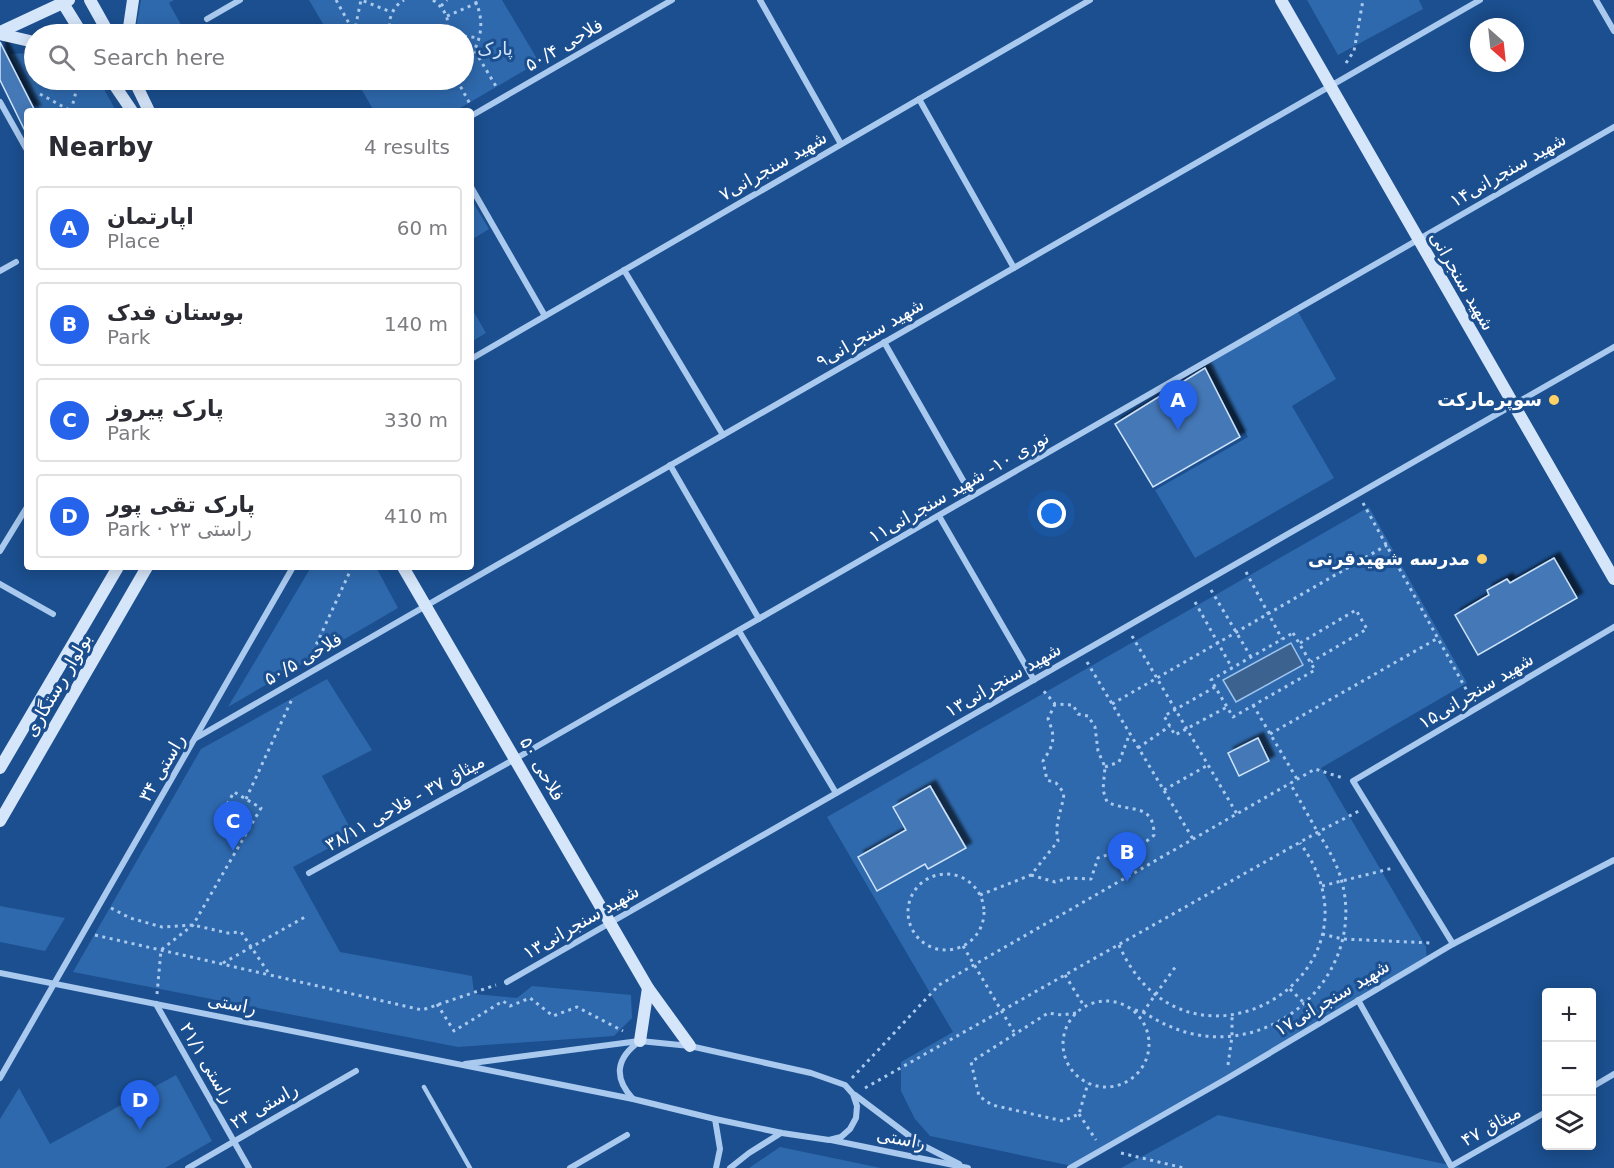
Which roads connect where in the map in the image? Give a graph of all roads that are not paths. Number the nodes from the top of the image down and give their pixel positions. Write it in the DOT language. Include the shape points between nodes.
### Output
graph roads {
  1 [pos="90,0"];
  2 [pos="133,0"];
  3 [pos="240,0"];
  4 [pos="672,0"];
  5 [pos="760,0"];
  6 [pos="1090,0"];
  7 [pos="1281,0"];
  8 [pos="1480,0"];
  9 [pos="1596,0"];
  10 [pos="64,1"];
  11 [pos="207,19"];
  12 [pos="77,24"];
  13 [pos="103,24"];
  14 [pos="129,24"];
  15 [pos="1614,31"];
  16 [pos="0,33"];
  17 [pos="24,39"];
  18 [pos="1329,86"];
  19 [pos="118,90"];
  20 [pos="139,90"];
  21 [pos="919,99"];
  22 [pos="0,102"];
  23 [pos="130,108"];
  24 [pos="148,108"];
  25 [pos="474,114"];
  26 [pos="1614,127"];
  27 [pos="841,144"];
  28 [pos="24,145"];
  29 [pos="474,192"];
  30 [pos="1418,240"];
  31 [pos="16,262"];
  32 [pos="1014,268"];
  33 [pos="624,270"];
  34 [pos="0,271"];
  35 [pos="545,316"];
  36 [pos="884,342"];
  37 [pos="1614,347"];
  38 [pos="474,357"];
  39 [pos="1514,404"];
  40 [pos="723,435"];
  41 [pos="670,465"];
  42 [pos="972,496"];
  43 [pos="24,512"];
  44 [pos="939,516"];
  45 [pos="0,551"];
  46 [pos="116,570"];
  47 [pos="145,570"];
  48 [pos="292,570"];
  49 [pos="406,570"];
  50 [pos="1612,572"];
  51 [pos="0,584"];
  52 [pos="426,606"];
  53 [pos="54,614"];
  54 [pos="759,620"];
  55 [pos="1614,627"];
  56 [pos="739,631"];
  57 [pos="1034,680"];
  58 [pos="196,738"];
  59 [pos="515,759"];
  60 [pos="0,768"];
  61 [pos="836,793"];
  62 [pos="0,820"];
  63 [pos="1614,860"];
  64 [pos="309,873"];
  65 [pos="610,922"];
  66 [pos="1453,944"];
  67 [pos="0,973"];
  68 [pos="507,982"];
  69 [pos="56,984"];
  70 [pos="648,988"];
  71 [pos="1358,1000"];
  72 [pos="156,1004"];
  73 [pos="640,1041"];
  74 [pos="690,1046"];
  75 [pos="459,1065"];
  76 [pos="356,1071"];
  77 [pos="1614,1074"];
  78 [pos="0,1078"];
  79 [pos="1596,1085"];
  80 [pos="424,1087"];
  81 [pos="853,1094"];
  82 [pos="633,1099"];
  83 [pos="1542,1114"];
  84 [pos="715,1119"];
  85 [pos="782,1133"];
  86 [pos="627,1136"];
  87 [pos="829,1140"];
  88 [pos="234,1141"];
  89 [pos="188,1168"];
  90 [pos="249,1168"];
  91 [pos="470,1168"];
  92 [pos="570,1168"];
  93 [pos="716,1168"];
  94 [pos="730,1168"];
  95 [pos="968,1168"];
  96 [pos="1070,1168"];
  1 -- 13 [label="street"];
  2 -- 14 [label="street"];
  3 -- 11 [label="street"];
  4 -- 25 [label="street, فلاحی ۵۰/۴"];
  5 -- 27 [label="street"];
  6 -- 21 [label="street, شهید سنجرانی۷"];
  7 -- 18 [label="street, شهید سنجرانی"];
  8 -- 18 [label="street, شهید سنجرانی۹"];
  9 -- 15 [label="street"];
  10 -- 12 [label="street"];
  10 -- 16 [label="street"];
  16 -- 17 [label="street"];
  18 -- 30 [label="street, شهید سنجرانی"];
  18 -- 32 [label="street, شهید سنجرانی۹"];
  19 -- 23 [label="street"];
  20 -- 24 [label="street"];
  21 -- 27 [label="street, شهید سنجرانی۷"];
  21 -- 32 [label="street"];
  22 -- 28 [label="street"];
  26 -- 30 [label="street, شهید سنجرانی۱۴"];
  27 -- 33 [label="street, شهید سنجرانی۷"];
  29 -- 35 [label="street"];
  30 -- 39 [label="street, شهید سنجرانی"];
  30 -- 42 [label="street, نوری ۱۰- شهید سنجرانی۱۱"];
  31 -- 34 [label="street"];
  32 -- 36 [label="street, شهید سنجرانی۹"];
  33 -- 35 [label="street, شهید سنجرانی۷"];
  33 -- 40 [label="street"];
  35 -- 38 [label="street, شهید سنجرانی۷"];
  36 -- 40 [label="street, شهید سنجرانی۹"];
  36 -- 42 [label="street"];
  37 -- 39 [label="street, شهید سنجرانی۱۳"];
  39 -- 50 [label="street, شهید سنجرانی"];
  39 -- 57 [label="street, شهید سنجرانی۱۳"];
  40 -- 41 [label="street, شهید سنجرانی۹"];
  41 -- 52 [label="street, شهید سنجرانی۹"];
  41 -- 54 [label="street"];
  42 -- 44 [label="street, نوری ۱۰- شهید سنجرانی۱۱"];
  43 -- 45 [label="street"];
  44 -- 54 [label="street, نوری ۱۰- شهید سنجرانی۱۱"];
  44 -- 57 [label="street"];
  46 -- 60 [label="street, بولوار رستگاری"];
  47 -- 62 [label="street, بولوار رستگاری"];
  48 -- 58 [label="street, راستی ۳۴"];
  49 -- 52 [label="street, فلاحی ۵۰"];
  51 -- 53 [label="street"];
  52 -- 58 [label="street, فلاحی ۵۰/۵"];
  52 -- 59 [label="street, فلاحی ۵۰"];
  54 -- 56 [label="street, نوری ۱۰- شهید سنجرانی۱۱"];
  55 -- 66 [label="street, شهید سنجرانی۱۵" via="1353,781"];
  56 -- 59 [label="street, نوری ۱۰- شهید سنجرانی۱۱"];
  56 -- 61 [label="street"];
  57 -- 61 [label="street, شهید سنجرانی۱۳"];
  58 -- 69 [label="street, راستی ۳۴"];
  59 -- 64 [label="street, میثاق ۳۷ - فلاحی ۳۸/۱۱"];
  59 -- 65 [label="street, فلاحی ۵۰"];
  61 -- 65 [label="street, شهید سنجرانی۱۳"];
  63 -- 66 [label="street, شهید سنجرانی۱۷"];
  65 -- 68 [label="street, شهید سنجرانی۱۳"];
  65 -- 70 [label="street, فلاحی ۵۰"];
  66 -- 71 [label="street, شهید سنجرانی۱۷"];
  67 -- 69 [label="street, راستی"];
  69 -- 72 [label="street, راستی"];
  69 -- 78 [label="street, راستی ۳۴"];
  70 -- 73 [label="street"];
  70 -- 74 [label="street, فلاحی ۵۰"];
  71 -- 83 [label="street, میثاق ۴۷" via="1451,1166"];
  71 -- 96 [label="street, شهید سنجرانی۱۷"];
  72 -- 75 [label="street, راستی"];
  72 -- 88 [label="street, راستی ۲۱/۱"];
  73 -- 74 [label="street, راستی"];
  73 -- 75 [label="street, راستی"];
  73 -- 82 [label="street" via="628,1049 621,1061 624,1088"];
  74 -- 81 [label="street, راستی" via="811,1073 845,1085"];
  75 -- 82 [label="street, راستی"];
  76 -- 88 [label="street, راستی ۲۳"];
  77 -- 79 [label="street"];
  80 -- 91 [label="lane"];
  81 -- 87 [label="street" via="856,1118 841,1137"];
  81 -- 95 [label="street, راستی" via="920,1144"];
  82 -- 84 [label="street, راستی"];
  84 -- 85 [label="street, راستی"];
  84 -- 93 [label="street" via="720,1149"];
  85 -- 87 [label="street, راستی"];
  85 -- 94 [label="street"];
  86 -- 92 [label="street"];
  87 -- 95 [label="street, راستی"];
  88 -- 89 [label="street, راستی ۲۳"];
  88 -- 90 [label="street, راستی ۲۱/۱"];
}
